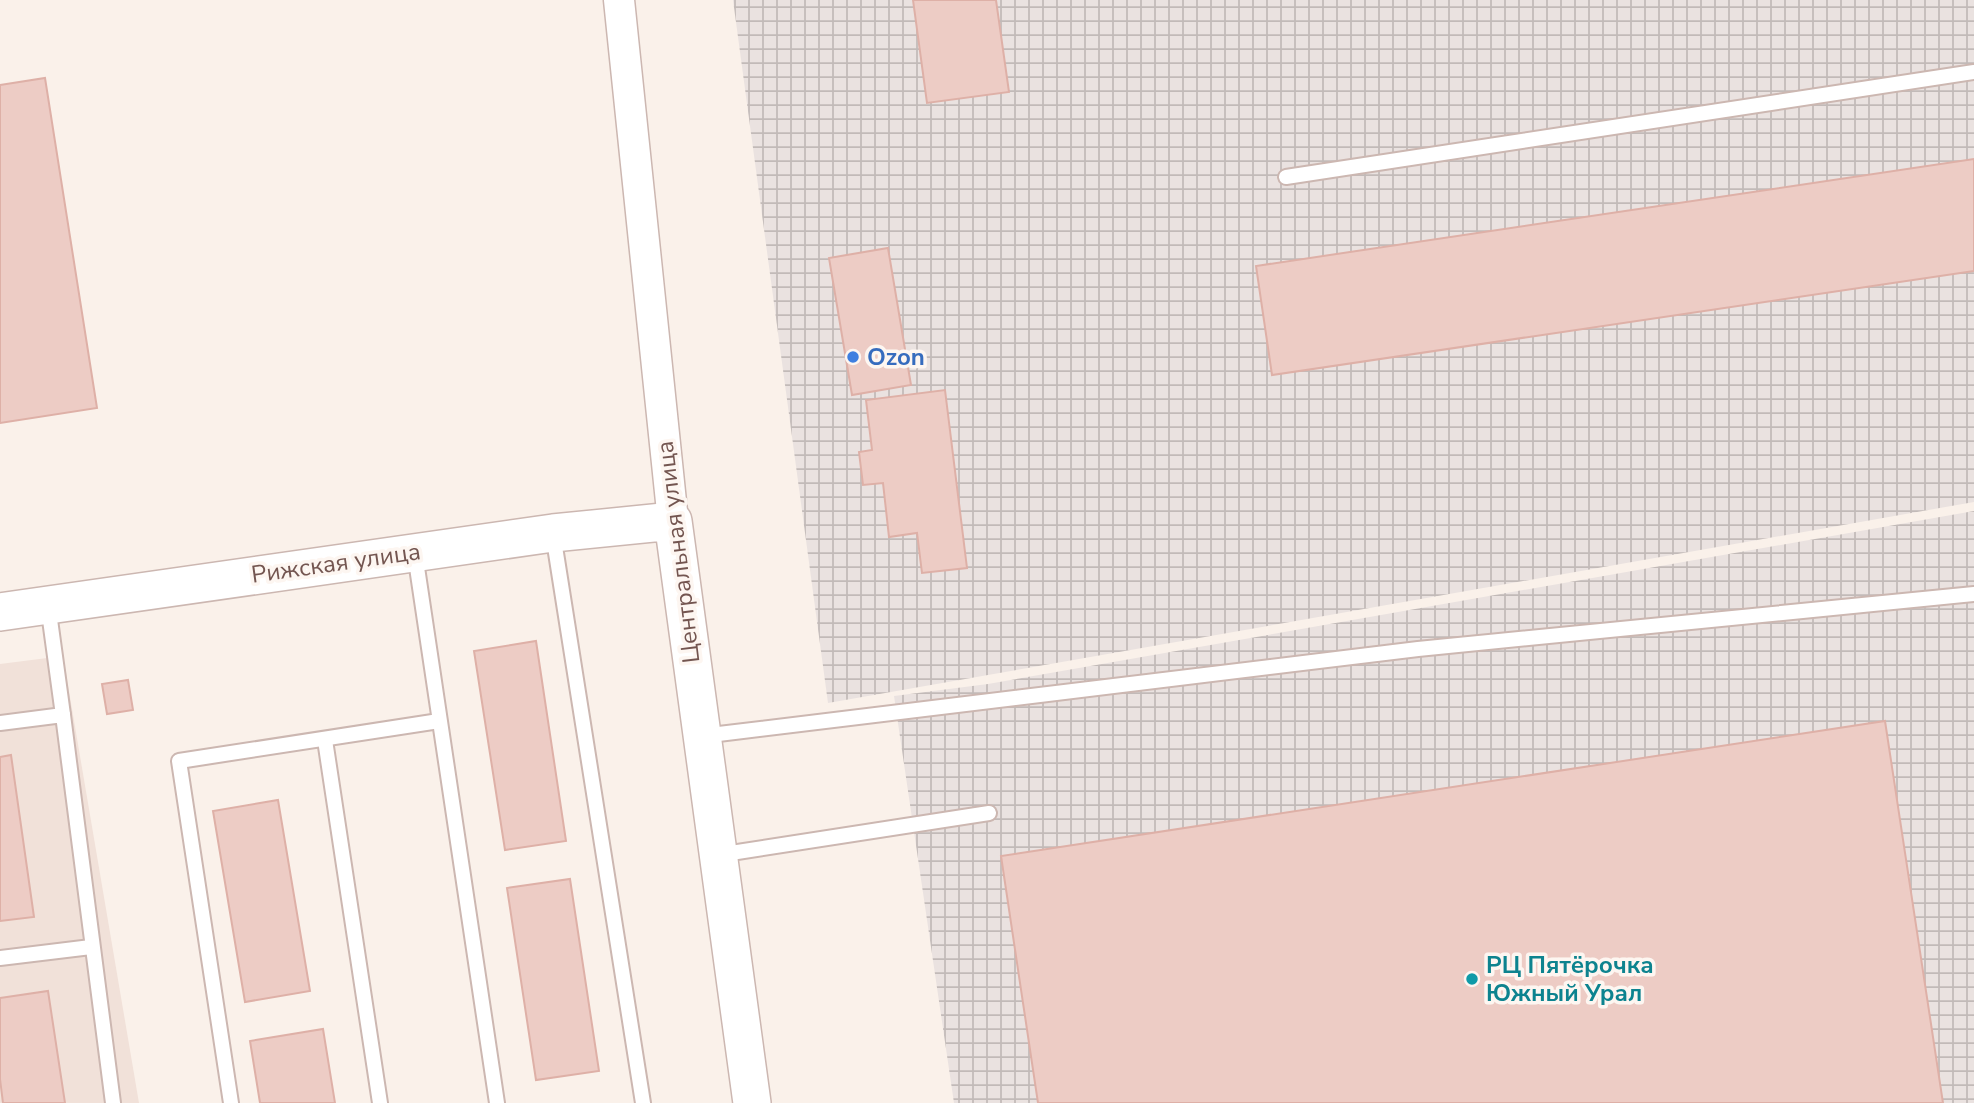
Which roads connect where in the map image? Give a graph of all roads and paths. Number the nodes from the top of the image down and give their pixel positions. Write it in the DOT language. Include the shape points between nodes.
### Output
graph roads {
  1 [pos="620,0"];
  2 [pos="1974,72"];
  3 [pos="1286,177"];
  4 [pos="673,521"];
  5 [pos="553,533"];
  6 [pos="415,552"];
  7 [pos="1974,594"];
  8 [pos="48,604"];
  9 [pos="0,612"];
  10 [pos="63,715"];
  11 [pos="439,721"];
  12 [pos="0,723"];
  13 [pos="701,737"];
  14 [pos="326,740"];
  15 [pos="989,813"];
  16 [pos="717,855"];
  17 [pos="91,947"];
  18 [pos="0,958"];
  19 [pos="113,1103"];
  20 [pos="231,1103"];
  21 [pos="380,1103"];
  22 [pos="497,1103"];
  23 [pos="643,1103"];
  24 [pos="752,1103"];
  1 -- 4 [label="street, Центральная улица"];
  2 -- 3 [label="lane"];
  4 -- 5 [label="street, Рижская улица"];
  4 -- 13 [label="street, Центральная улица"];
  5 -- 6 [label="street, Рижская улица"];
  5 -- 23 [label="lane"];
  6 -- 8 [label="street, Рижская улица"];
  6 -- 11 [label="lane"];
  7 -- 13 [label="lane" via="1418,649"];
  8 -- 9 [label="street, Рижская улица"];
  8 -- 10 [label="lane"];
  10 -- 12 [label="lane"];
  10 -- 17 [label="lane"];
  11 -- 14 [label="lane"];
  11 -- 22 [label="lane"];
  13 -- 16 [label="street, Центральная улица"];
  14 -- 20 [label="lane" via="179,761"];
  14 -- 21 [label="lane"];
  15 -- 16 [label="lane"];
  16 -- 24 [label="street, Центральная улица"];
  17 -- 18 [label="lane"];
  17 -- 19 [label="lane"];
}
